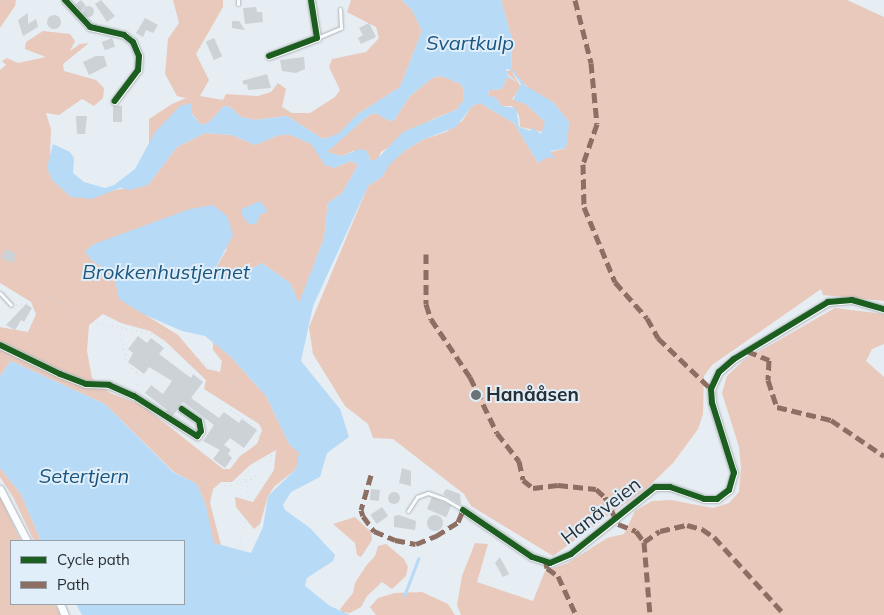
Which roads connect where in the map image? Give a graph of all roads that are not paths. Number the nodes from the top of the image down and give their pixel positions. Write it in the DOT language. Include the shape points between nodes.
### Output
graph roads {
  1 [pos="65,0"];
  2 [pos="311,0"];
  3 [pos="340,9"];
  4 [pos="316,38"];
  5 [pos="269,56"];
  6 [pos="115,101"];
  7 [pos="0,293"];
  8 [pos="12,305"];
  9 [pos="884,308"];
  10 [pos="0,346"];
  11 [pos="182,408"];
  12 [pos="0,489"];
  13 [pos="463,510"];
  14 [pos="408,511"];
  15 [pos="26,540"];
  1 -- 6 [label="street" via="90,27 124,35 133,42 138,70"];
  2 -- 4 [label="street"];
  3 -- 4 [label="lane" via="340,28"];
  4 -- 5 [label="street"];
  7 -- 8 [label="lane"];
  9 -- 13 [label="street, Hanåveien" via="852,300 828,302 734,359 719,372 711,389 712,403 734,473 729,490 717,499 704,499 670,487 655,487 571,554 550,563 532,557"];
  10 -- 11 [label="street" via="86,384 109,385 134,396 197,436 201,431 198,421"];
  12 -- 15 [label="street"];
  13 -- 14 [label="lane" via="428,493 417,497"];
}
